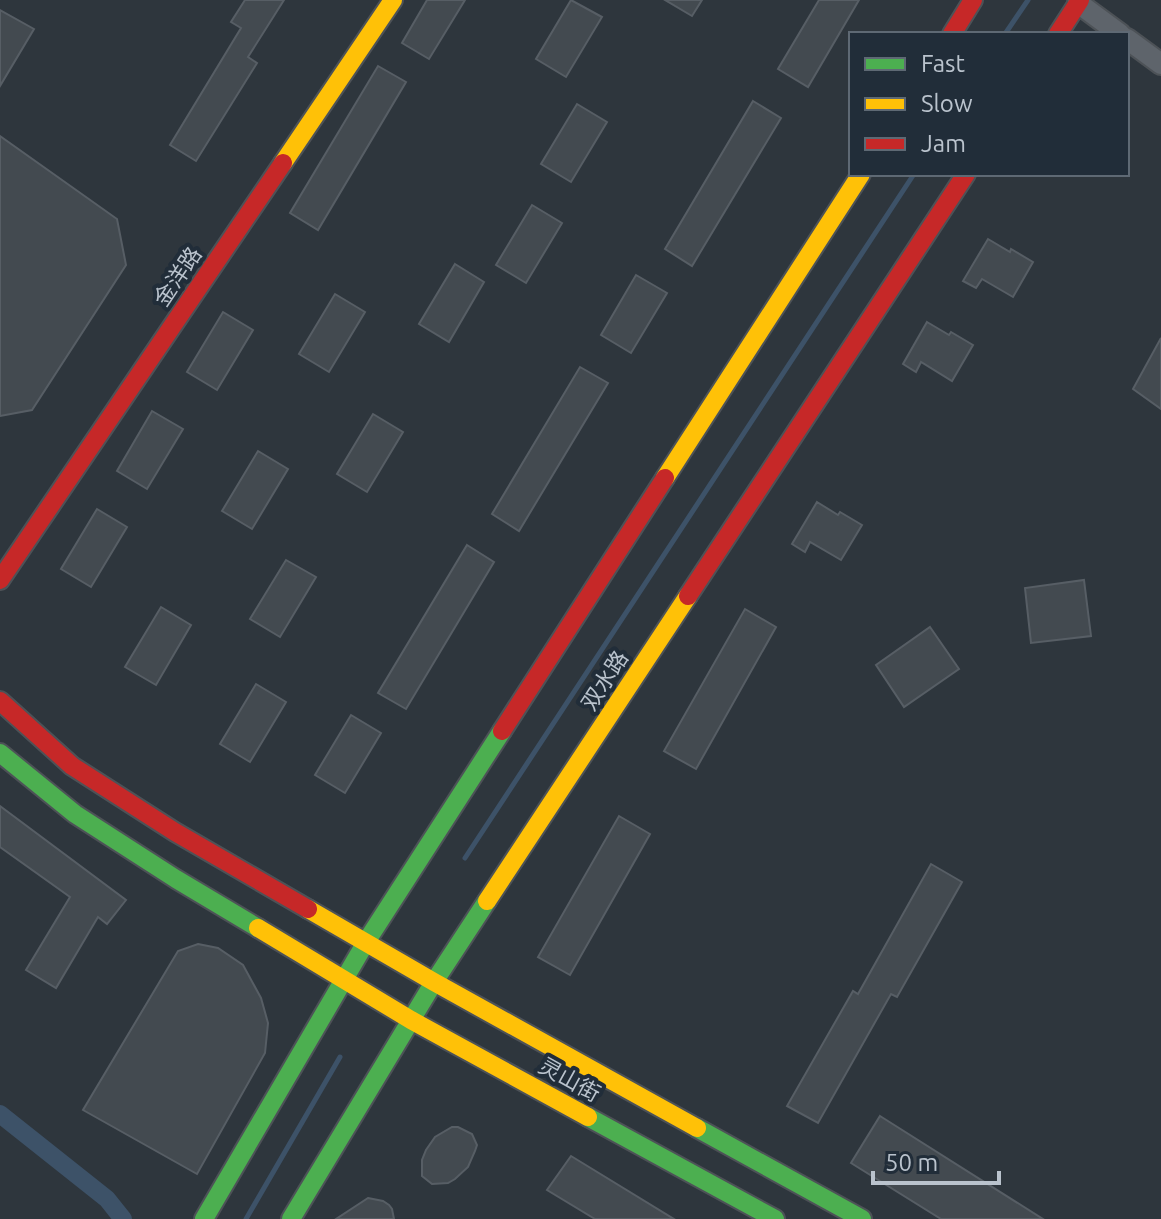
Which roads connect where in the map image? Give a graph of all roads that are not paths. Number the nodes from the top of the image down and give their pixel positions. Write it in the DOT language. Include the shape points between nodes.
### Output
graph roads {
  1 [pos="393,0"];
  2 [pos="973,0"];
  3 [pos="1079,2"];
  4 [pos="953,32"];
  5 [pos="1059,32"];
  6 [pos="1117,32"];
  7 [pos="1129,40"];
  8 [pos="1161,64"];
  9 [pos="860,176"];
  10 [pos="965,176"];
  11 [pos="0,580"];
  12 [pos="0,701"];
  13 [pos="0,753"];
  14 [pos="366,942"];
  15 [pos="343,979"];
  16 [pos="434,982"];
  17 [pos="411,1020"];
  18 [pos="204,1219"];
  19 [pos="291,1219"];
  20 [pos="775,1219"];
  21 [pos="862,1219"];
  1 -- 11 [label="main road, 金洋路"];
  2 -- 4 [label="main road"];
  3 -- 5 [label="main road"];
  3 -- 6 [label="street"];
  7 -- 8 [label="street"];
  9 -- 14 [label="main road"];
  10 -- 16 [label="main road, 双水路"];
  12 -- 14 [label="main road, 灵山街" via="72,766"];
  13 -- 15 [label="main road, 灵山街" via="75,814"];
  14 -- 15 [label="main road"];
  14 -- 16 [label="main road, 灵山街"];
  15 -- 17 [label="main road, 灵山街"];
  15 -- 18 [label="main road"];
  16 -- 17 [label="main road, 双水路"];
  16 -- 21 [label="main road, 灵山街"];
  17 -- 19 [label="main road, 双水路"];
  17 -- 20 [label="main road, 灵山街"];
}
